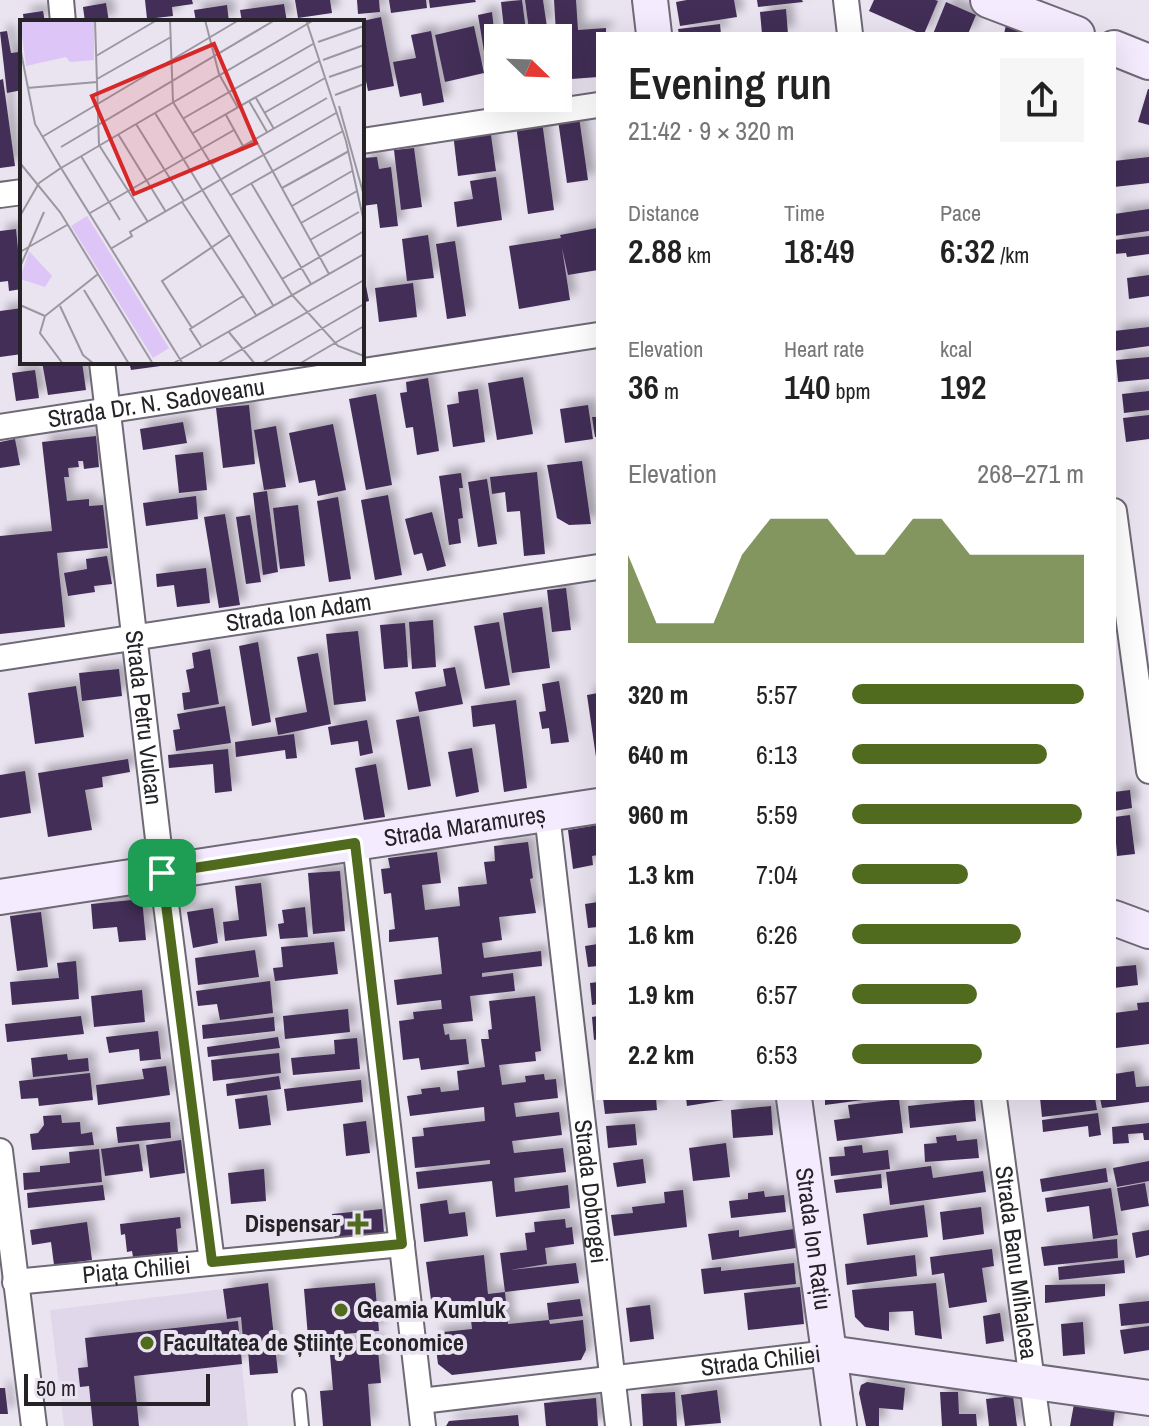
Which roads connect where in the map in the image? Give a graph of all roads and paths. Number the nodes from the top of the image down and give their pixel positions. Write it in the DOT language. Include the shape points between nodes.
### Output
graph roads {
  1 [pos="61,0"];
  2 [pos="650,0"];
  3 [pos="846,0"];
  4 [pos="988,0"];
  5 [pos="63,20"];
  6 [pos="1055,23"];
  7 [pos="654,32"];
  8 [pos="850,32"];
  9 [pos="1116,49"];
  10 [pos="1149,62"];
  11 [pos="596,105"];
  12 [pos="364,141"];
  13 [pos="20,192"];
  14 [pos="0,195"];
  15 [pos="596,335"];
  16 [pos="102,364"];
  17 [pos="108,410"];
  18 [pos="0,427"];
  19 [pos="1116,526"];
  20 [pos="596,567"];
  21 [pos="134,637"];
  22 [pos="0,658"];
  23 [pos="1149,771"];
  24 [pos="596,806"];
  25 [pos="547,814"];
  26 [pos="355,843"];
  27 [pos="162,873"];
  28 [pos="0,897"];
  29 [pos="1116,919"];
  30 [pos="1149,931"];
  31 [pos="794,1100"];
  32 [pos="994,1100"];
  33 [pos="0,1151"];
  34 [pos="402,1244"];
  35 [pos="212,1262"];
  36 [pos="15,1282"];
  37 [pos="829,1353"];
  38 [pos="612,1380"];
  39 [pos="1032,1381"];
  40 [pos="299,1395"];
  41 [pos="1149,1398"];
  42 [pos="421,1401"];
  43 [pos="34,1426"];
  44 [pos="302,1426"];
  45 [pos="423,1426"];
  46 [pos="618,1426"];
  47 [pos="839,1426"];
  48 [pos="1038,1426"];
  1 -- 5 [label="street"];
  2 -- 7 [label="street"];
  3 -- 8 [label="street"];
  4 -- 6 [label="street"];
  9 -- 10 [label="street"];
  11 -- 12 [label="street"];
  13 -- 14 [label="street"];
  15 -- 17 [label="street, Strada Dr. N. Sadoveanu"];
  16 -- 17 [label="street, Strada Petru Vulcan"];
  17 -- 18 [label="street, Strada Dr. N. Sadoveanu"];
  17 -- 21 [label="street, Strada Petru Vulcan"];
  19 -- 23 [label="street"];
  20 -- 21 [label="street, Strada Ion Adam"];
  21 -- 22 [label="street, Strada Ion Adam"];
  21 -- 27 [label="street, Strada Petru Vulcan"];
  24 -- 25 [label="street, Strada Maramureș"];
  25 -- 26 [label="street, Strada Maramureș"];
  25 -- 38 [label="street, Strada Dobrogei"];
  26 -- 27 [label="street, Strada Maramureș"];
  26 -- 34 [label="street"];
  27 -- 28 [label="street, Strada Maramureș"];
  27 -- 35 [label="street, Strada Petru Vulcan"];
  29 -- 30 [label="street"];
  31 -- 37 [label="street, Strada Ion Rațiu"];
  32 -- 39 [label="street, Strada Banu Mihalcea"];
  33 -- 36 [label="street"];
  34 -- 35 [label="street, Piața Chiliei"];
  34 -- 42 [label="street"];
  35 -- 36 [label="street, Piața Chiliei"];
  36 -- 43 [label="street"];
  37 -- 38 [label="street, Strada Chiliei"];
  37 -- 39 [label="street, Strada Chiliei"];
  37 -- 47 [label="street, Strada Ion Rațiu"];
  38 -- 42 [label="street, Strada Chiliei"];
  38 -- 46 [label="street, Strada Dobrogei"];
  39 -- 41 [label="street, Strada Chiliei"];
  39 -- 48 [label="street, Strada Banu Mihalcea"];
  40 -- 44 [label="lane"];
  42 -- 45 [label="street"];
}
